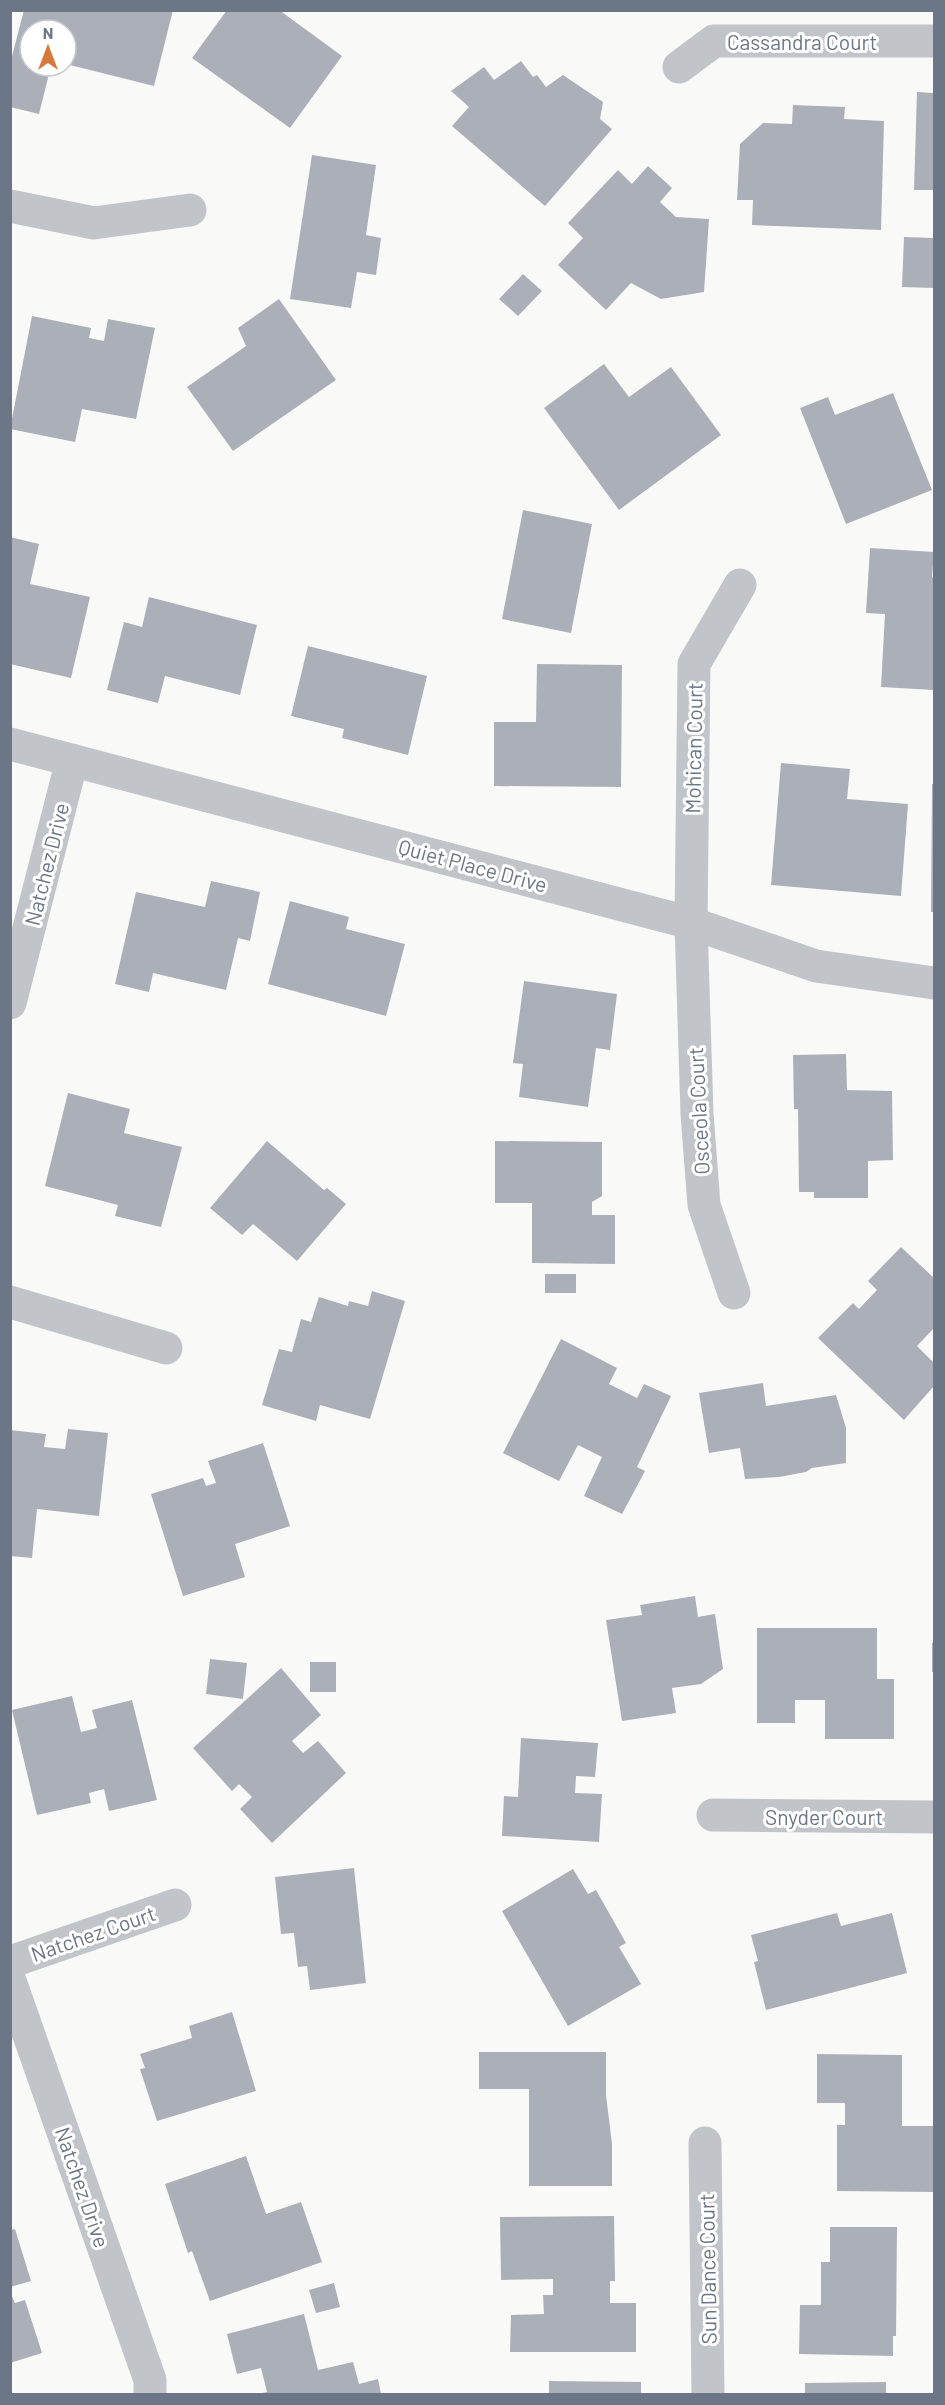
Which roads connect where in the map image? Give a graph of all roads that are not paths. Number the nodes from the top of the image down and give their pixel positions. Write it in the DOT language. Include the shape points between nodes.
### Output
graph roads {
  1 [pos="934,41"];
  2 [pos="679,67"];
  3 [pos="10,206"];
  4 [pos="190,210"];
  5 [pos="740,585"];
  6 [pos="10,744"];
  7 [pos="72,760"];
  8 [pos="691,923"];
  9 [pos="934,984"];
  10 [pos="10,1003"];
  11 [pos="734,1293"];
  12 [pos="10,1302"];
  13 [pos="166,1348"];
  14 [pos="713,1815"];
  15 [pos="934,1817"];
  16 [pos="175,1905"];
  17 [pos="10,1962"];
  18 [pos="10,1981"];
  19 [pos="705,2142"];
  20 [pos="150,2394"];
  21 [pos="708,2394"];
  1 -- 2 [label="street, Cassandra Court" via="714,41"];
  3 -- 4 [label="street" via="94,224"];
  5 -- 8 [label="street, Mohican Court" via="694,664"];
  6 -- 7 [label="street, Quiet Place Drive"];
  7 -- 8 [label="street, Quiet Place Drive"];
  7 -- 10 [label="street, Natchez Drive"];
  8 -- 9 [label="street, Quiet Place Drive" via="816,966"];
  8 -- 11 [label="street, Osceola Court" via="704,1205"];
  12 -- 13 [label="street"];
  14 -- 15 [label="street, Snyder Court"];
  16 -- 17 [label="street, Natchez Court"];
  18 -- 20 [label="street, Natchez Drive" via="150,2380"];
  19 -- 21 [label="street, Sun Dance Court"];
}
